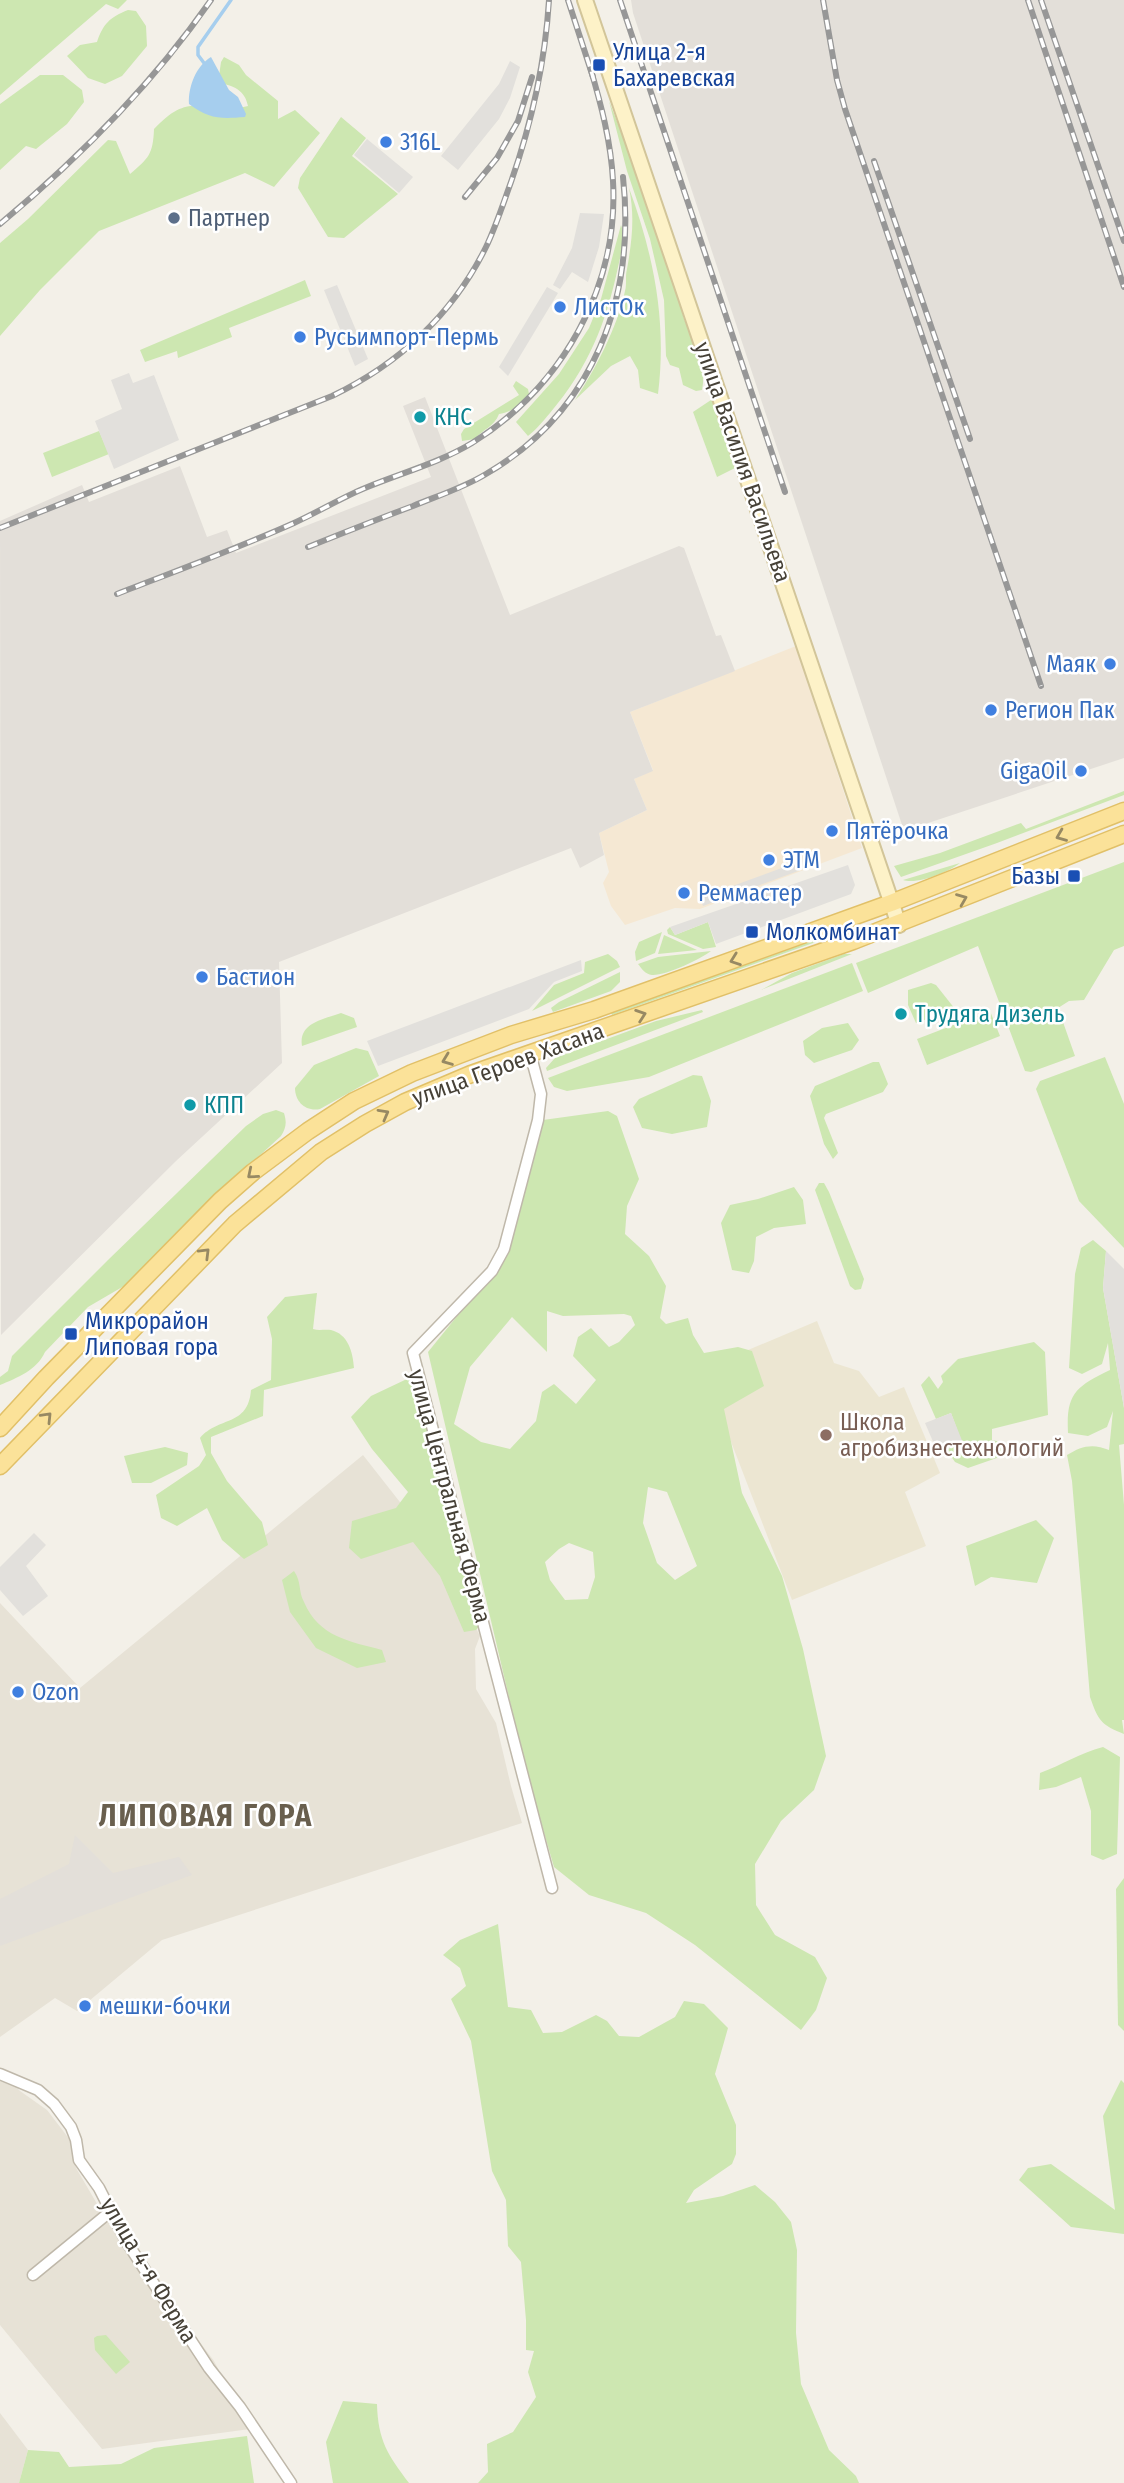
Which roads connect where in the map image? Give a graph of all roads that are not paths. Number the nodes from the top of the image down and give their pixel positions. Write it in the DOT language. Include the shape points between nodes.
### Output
graph roads {
  1 [pos="585,0"];
  2 [pos="1124,811"];
  3 [pos="1124,834"];
  4 [pos="891,904"];
  5 [pos="899,925"];
  6 [pos="530,1053"];
  7 [pos="0,1428"];
  8 [pos="0,1466"];
  9 [pos="552,1888"];
  10 [pos="0,2074"];
  11 [pos="111,2211"];
  12 [pos="33,2275"];
  13 [pos="291,2483"];
  1 -- 4 [label="main road, улица Василия Васильева"];
  2 -- 4 [label="main road, улица Героев Хасана, one-way"];
  5 -- 3 [label="main road, улица Героев Хасана, one-way"];
  4 -- 5 [label="main road, улица Василия Васильева"];
  4 -- 7 [label="main road, улица Героев Хасана, one-way" via="511,1035 354,1101 253,1172 220,1201"];
  6 -- 5 [label="main road, улица Героев Хасана, one-way"];
  8 -- 6 [label="main road, улица Героев Хасана, one-way" via="227,1231 299,1169 404,1102"];
  6 -- 9 [label="street, улица Центральная Ферма" via="541,1094 504,1250 492,1271 413,1353"];
  10 -- 11 [label="street, улица 4-я Ферма" via="38,2090 54,2104 71,2127 79,2160"];
  11 -- 12 [label="street"];
  11 -- 13 [label="street, улица 4-я Ферма" via="209,2368"];
}
